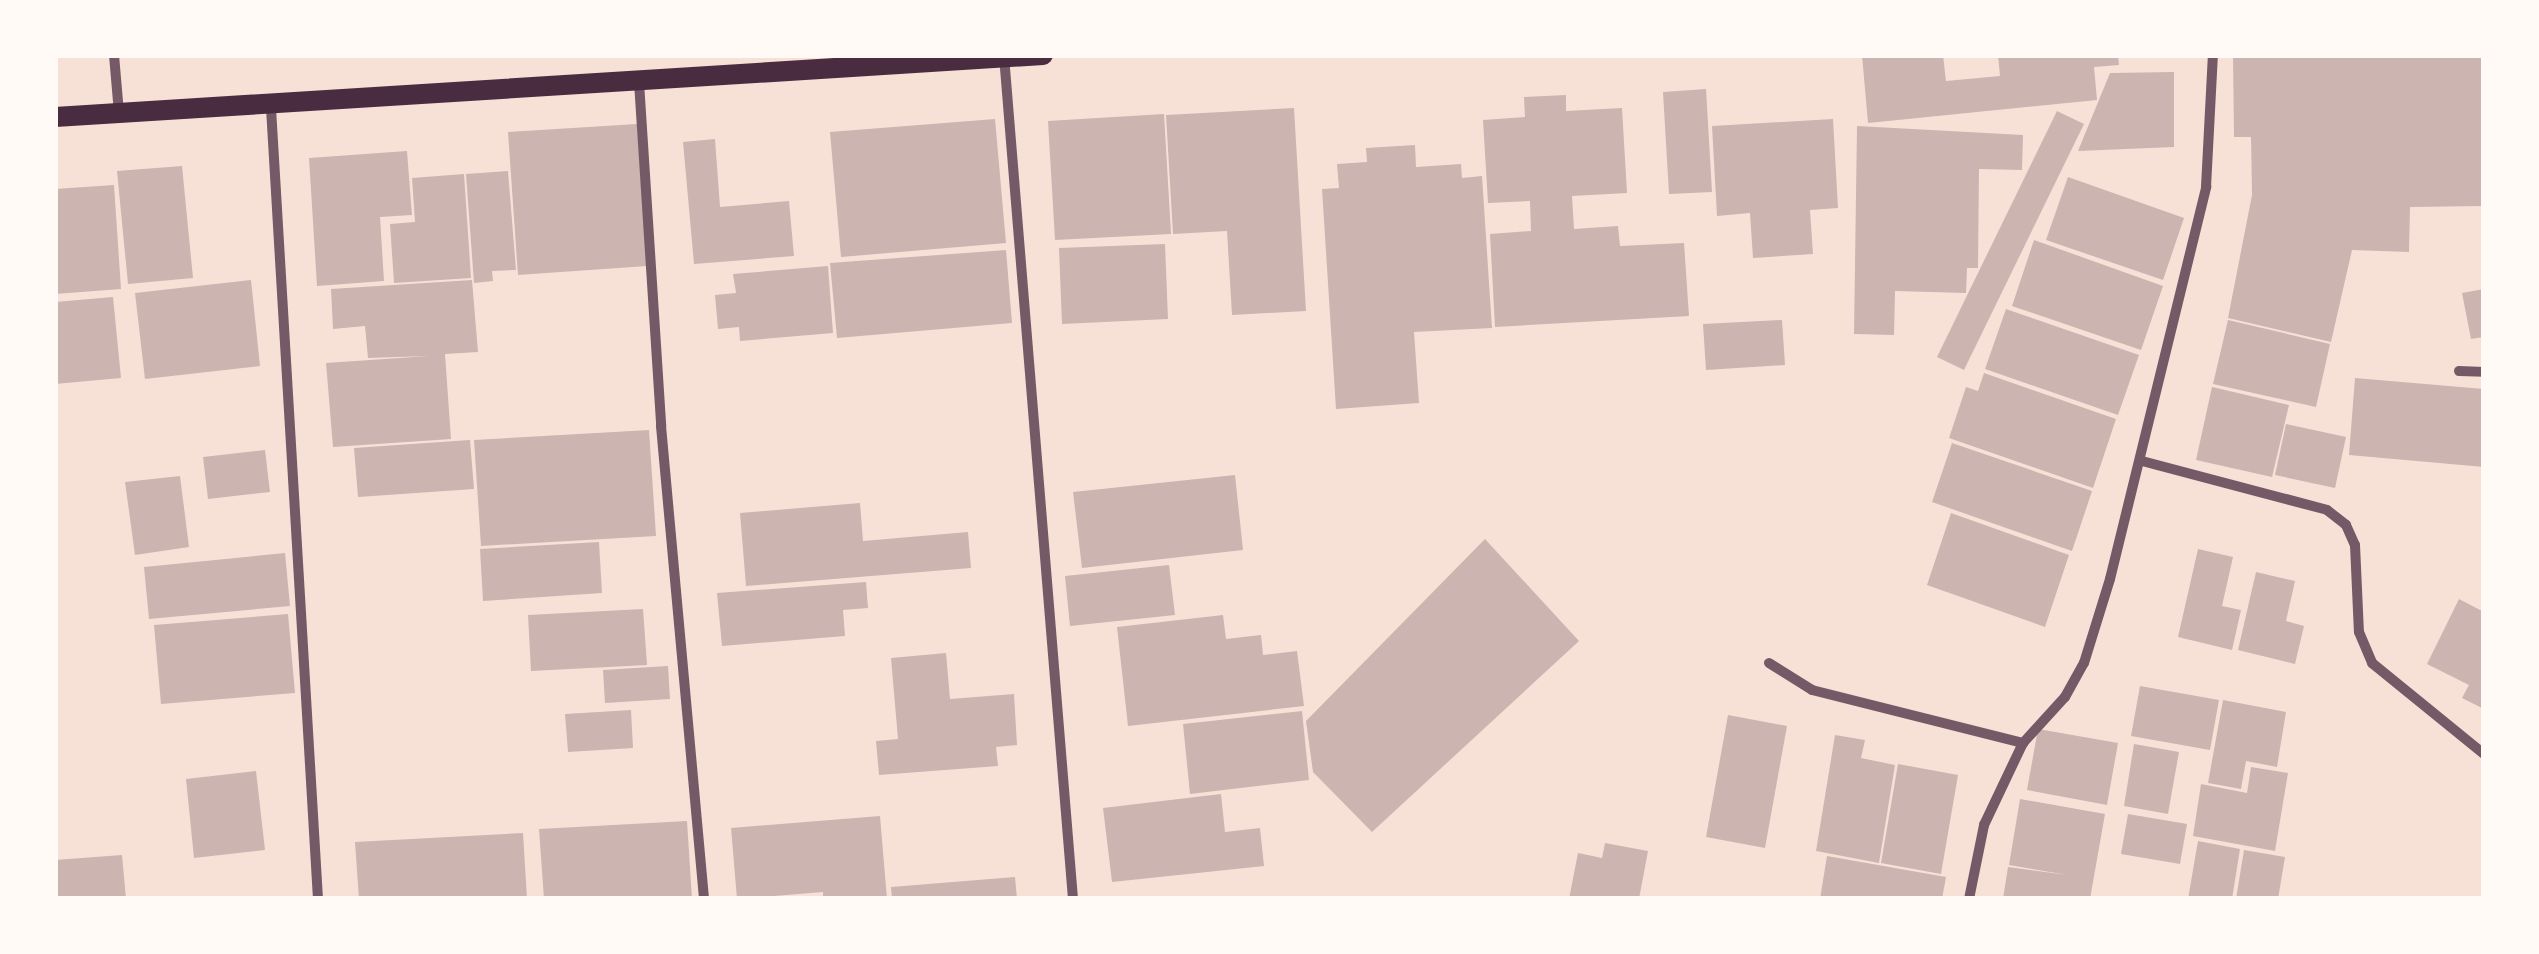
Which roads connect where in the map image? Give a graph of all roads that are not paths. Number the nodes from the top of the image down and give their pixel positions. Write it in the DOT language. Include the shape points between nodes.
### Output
graph roads {
  1 [pos="114,55"];
  2 [pos="1043,55"];
  3 [pos="2214,55"];
  4 [pos="1004,56"];
  5 [pos="639,82"];
  6 [pos="271,108"];
  7 [pos="118,113"];
  8 [pos="55,117"];
  9 [pos="2459,371"];
  10 [pos="2484,372"];
  11 [pos="2142,461"];
  12 [pos="1769,663"];
  13 [pos="2022,743"];
  14 [pos="2484,754"];
  15 [pos="318,899"];
  16 [pos="704,899"];
  17 [pos="1073,899"];
  18 [pos="1970,899"];
  1 -- 7 [label="street"];
  2 -- 4 [label="main road"];
  3 -- 11 [label="street" via="2206,187"];
  4 -- 5 [label="main road"];
  4 -- 17 [label="street"];
  5 -- 6 [label="main road"];
  5 -- 16 [label="street" via="661,426"];
  6 -- 7 [label="main road"];
  6 -- 15 [label="street"];
  7 -- 8 [label="main road"];
  9 -- 10 [label="street"];
  11 -- 13 [label="street" via="2084,663 2064,697"];
  11 -- 14 [label="street" via="2326,510 2346,525 2355,546 2360,632 2372,663"];
  12 -- 13 [label="street" via="1812,690"];
  13 -- 18 [label="street" via="1984,825"];
}
